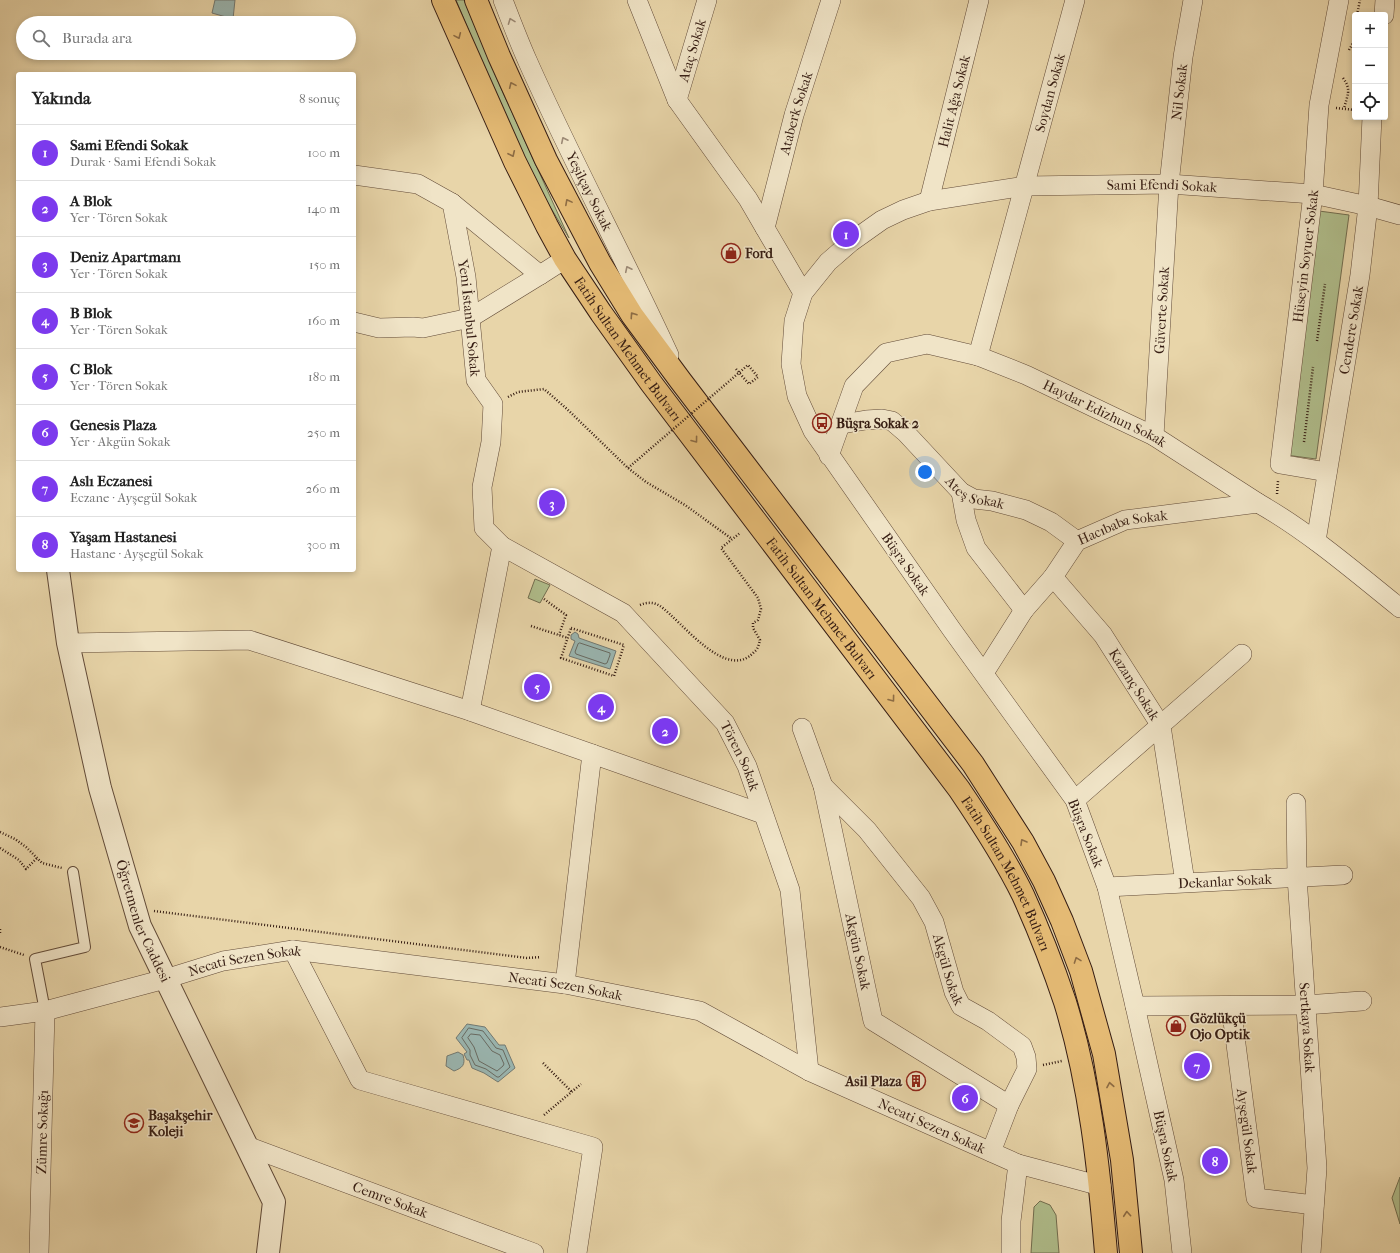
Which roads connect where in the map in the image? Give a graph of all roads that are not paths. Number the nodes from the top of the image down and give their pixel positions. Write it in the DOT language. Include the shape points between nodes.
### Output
graph roads {
  1 [pos="443,0"];
  2 [pos="476,0"];
  3 [pos="503,0"];
  4 [pos="637,0"];
  5 [pos="707,0"];
  6 [pos="831,0"];
  7 [pos="979,0"];
  8 [pos="1075,0"];
  9 [pos="1193,0"];
  10 [pos="1339,0"];
  11 [pos="1385,0"];
  12 [pos="1384,12"];
  13 [pos="677,100"];
  14 [pos="1372,120"];
  15 [pos="356,175"];
  16 [pos="1169,184"];
  17 [pos="1025,186"];
  18 [pos="1313,194"];
  19 [pos="928,202"];
  20 [pos="452,203"];
  21 [pos="1368,206"];
  22 [pos="1400,215"];
  23 [pos="764,228"];
  24 [pos="565,259"];
  25 [pos="540,275"];
  26 [pos="803,293"];
  27 [pos="470,318"];
  28 [pos="356,322"];
  29 [pos="978,356"];
  30 [pos="680,380"];
  31 [pos="842,424"];
  32 [pos="1154,436"];
  33 [pos="830,456"];
  34 [pos="1327,472"];
  35 [pos="961,492"];
  36 [pos="1258,503"];
  37 [pos="1077,541"];
  38 [pos="1316,541"];
  39 [pos="502,546"];
  40 [pos="58,572"];
  41 [pos="1053,577"];
  42 [pos="1400,608"];
  43 [pos="1024,610"];
  44 [pos="68,643"];
  45 [pos="1242,654"];
  46 [pos="984,673"];
  47 [pos="470,711"];
  48 [pos="1161,726"];
  49 [pos="802,728"];
  50 [pos="592,754"];
  51 [pos="823,786"];
  52 [pos="1075,800"];
  53 [pos="1296,803"];
  54 [pos="763,814"];
  55 [pos="74,872"];
  56 [pos="1343,875"];
  57 [pos="1297,877"];
  58 [pos="1185,882"];
  59 [pos="1107,887"];
  60 [pos="293,950"];
  61 [pos="165,979"];
  62 [pos="565,984"];
  63 [pos="1362,1001"];
  64 [pos="1305,1004"];
  65 [pos="1135,1006"];
  66 [pos="1231,1006"];
  67 [pos="45,1011"];
  68 [pos="0,1017"];
  69 [pos="809,1071"];
  70 [pos="1009,1105"];
  71 [pos="247,1146"];
  72 [pos="990,1152"];
  73 [pos="1018,1164"];
  74 [pos="1101,1186"];
  75 [pos="1314,1205"];
  76 [pos="39,1253"];
  77 [pos="268,1253"];
  78 [pos="534,1253"];
  79 [pos="577,1253"];
  80 [pos="1011,1253"];
  81 [pos="1106,1253"];
  82 [pos="1131,1253"];
  83 [pos="1182,1253"];
  84 [pos="1311,1253"];
  1 -- 24 [label="main road, Fatih Sultan Mehmet Bulvarı, one-way" via="515,162"];
  30 -- 2 [label="main road, Fatih Sultan Mehmet Bulvarı, one-way" via="632,314 600,264 546,160"];
  30 -- 3 [label="street, Yeşilçay Sokak, one-way" via="559,131"];
  4 -- 13 [label="street"];
  5 -- 13 [label="street, Ataç Sokak"];
  6 -- 23 [label="street, Ataberk Sokak" via="794,115"];
  7 -- 19 [label="street, Halit Ağa Sokak"];
  8 -- 17 [label="street, Soydan Sokak"];
  9 -- 16 [label="street, Nil Sokak" via="1183,57"];
  10 -- 18 [label="street, Hüseyin Soyuer Sokak" via="1319,105"];
  11 -- 12 [label="street"];
  13 -- 23 [label="street" via="748,199"];
  14 -- 21 [label="street, Cendere Sokak"];
  15 -- 20 [label="street" via="418,184"];
  16 -- 17 [label="street, Sami Efendi Sokak"];
  16 -- 18 [label="street, Sami Efendi Sokak"];
  16 -- 32 [label="street, Güverte Sokak"];
  17 -- 19 [label="street, Sami Efendi Sokak"];
  17 -- 29 [label="street, Soydan Sokak"];
  18 -- 21 [label="street, Sami Efendi Sokak"];
  18 -- 34 [label="street, Hüseyin Soyuer Sokak" via="1280,464"];
  19 -- 26 [label="street, Sami Efendi Sokak" via="882,220 851,242 828,262"];
  20 -- 25 [label="street"];
  20 -- 27 [label="street, Yeni İstanbul Sokak" via="466,277"];
  21 -- 22 [label="street, Sami Efendi Sokak"];
  21 -- 34 [label="street, Cendere Sokak" via="1360,276"];
  23 -- 26 [label="street"];
  24 -- 25 [label="street"];
  24 -- 74 [label="main road, Fatih Sultan Mehmet Bulvarı, one-way" via="651,382 954,783 995,844 1022,895 1065,1003 1090,1111"];
  25 -- 27 [label="street"];
  26 -- 33 [label="street, Sami Efendi Sokak" via="794,322 790,364 797,396 812,431"];
  27 -- 28 [label="street" via="422,328 379,328"];
  27 -- 39 [label="street, Yeni İstanbul Sokak" via="476,380 493,404 491,442 482,488 484,528"];
  29 -- 31 [label="street, Haydar Edizhun Sokak" via="927,344 886,353 854,386"];
  29 -- 32 [label="street, Haydar Edizhun Sokak" via="1026,375"];
  82 -- 30 [label="main road, Fatih Sultan Mehmet Bulvarı, one-way" via="1122,1160 1104,1054 1081,971 1044,881 1023,842 973,764"];
  31 -- 33 [label="street, Haydar Edizhun Sokak"];
  31 -- 35 [label="street, Ateş Sokak" via="882,419 892,421"];
  32 -- 36 [label="street, Haydar Edizhun Sokak"];
  33 -- 46 [label="street, Büşra Sokak"];
  34 -- 38 [label="street, Cendere Sokak"];
  35 -- 37 [label="street, Ateş Sokak" via="974,499 1026,510 1050,522"];
  35 -- 43 [label="street" via="966,520 976,548"];
  36 -- 37 [label="street, Hacıbaba Sokak" via="1125,520"];
  36 -- 38 [label="street, Haydar Edizhun Sokak"];
  37 -- 41 [label="street, Hacıbaba Sokak"];
  38 -- 42 [label="street, Haydar Edizhun Sokak"];
  39 -- 47 [label="street"];
  39 -- 54 [label="street, Tören Sokak" via="623,613 725,723 747,766"];
  40 -- 44 [label="street, Öğretmenler Caddesi"];
  41 -- 43 [label="street, Hacıbaba Sokak"];
  41 -- 48 [label="street, Kazanç Sokak" via="1103,636"];
  43 -- 46 [label="street, Hacıbaba Sokak"];
  44 -- 47 [label="street" via="249,640"];
  44 -- 61 [label="street, Öğretmenler Caddesi" via="100,788 134,908"];
  45 -- 48 [label="street"];
  46 -- 52 [label="street, Büşra Sokak"];
  47 -- 50 [label="street"];
  48 -- 52 [label="street"];
  48 -- 58 [label="street, Kazanç Sokak"];
  49 -- 51 [label="street, Akgün Sokak"];
  50 -- 54 [label="street"];
  50 -- 62 [label="street"];
  51 -- 70 [label="street, Akgün Sokak" via="873,1021"];
  51 -- 70 [label="street, Akgül Sokak" via="867,830 921,898 934,922 954,992 961,1006 988,1021 1022,1046 1027,1068"];
  52 -- 59 [label="street, Büşra Sokak"];
  53 -- 57 [label="street, Sertkaya Sokak"];
  54 -- 69 [label="street, Tören Sokak" via="790,890"];
  55 -- 67 [label="lane" via="85,947 35,959"];
  56 -- 57 [label="street, Dekanlar Sokak"];
  57 -- 58 [label="street, Dekanlar Sokak"];
  57 -- 64 [label="street, Sertkaya Sokak"];
  58 -- 59 [label="street, Dekanlar Sokak"];
  59 -- 65 [label="street, Büşra Sokak"];
  60 -- 61 [label="street, Necati Sezen Sokak" via="223,961"];
  60 -- 62 [label="street, Necati Sezen Sokak"];
  60 -- 79 [label="street" via="360,1080 593,1147"];
  61 -- 67 [label="street, Necati Sezen Sokak"];
  61 -- 71 [label="street, Öğretmenler Caddesi"];
  62 -- 69 [label="street, Necati Sezen Sokak" via="700,1011"];
  63 -- 64 [label="street"];
  64 -- 66 [label="street"];
  64 -- 75 [label="street, Sertkaya Sokak" via="1317,1168"];
  65 -- 66 [label="street"];
  65 -- 83 [label="street, Büşra Sokak" via="1174,1180"];
  66 -- 75 [label="street, Ayşegül Sokak" via="1256,1198"];
  67 -- 68 [label="street, Necati Sezen Sokak"];
  67 -- 76 [label="street, Zümre Sokağı"];
  69 -- 72 [label="street, Necati Sezen Sokak"];
  70 -- 72 [label="street"];
  71 -- 77 [label="street, Öğretmenler Caddesi" via="274,1202"];
  71 -- 78 [label="street, Cemre Sokak"];
  72 -- 73 [label="street, Necati Sezen Sokak"];
  73 -- 74 [label="street, Necati Sezen Sokak"];
  73 -- 80 [label="street" via="1011,1220"];
  74 -- 81 [label="main road, Fatih Sultan Mehmet Bulvarı"];
  75 -- 84 [label="street, Sertkaya Sokak"];
}
